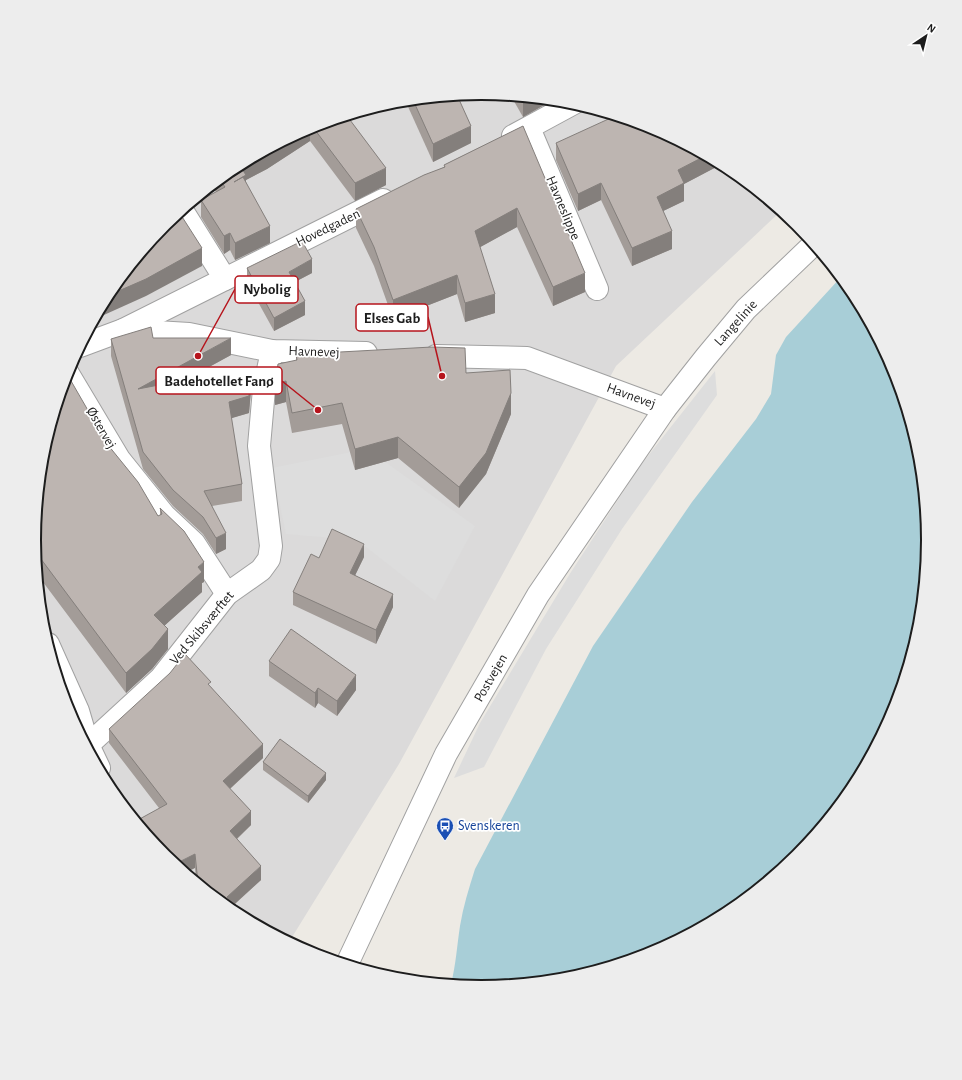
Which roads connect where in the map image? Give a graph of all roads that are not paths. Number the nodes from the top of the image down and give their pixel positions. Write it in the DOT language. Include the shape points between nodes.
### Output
graph roads {
  1 [pos="565,108"];
  2 [pos="529,128"];
  3 [pos="494,145"];
  4 [pos="402,191"];
  5 [pos="185,215"];
  6 [pos="810,248"];
  7 [pos="225,279"];
  8 [pos="597,289"];
  9 [pos="123,330"];
  10 [pos="87,343"];
  11 [pos="272,351"];
  12 [pos="383,354"];
  13 [pos="415,355"];
  14 [pos="71,379"];
  15 [pos="665,409"];
  16 [pos="227,594"];
  17 [pos="90,743"];
  18 [pos="349,960"];
  1 -- 2 [label="street"];
  2 -- 3 [label="street"];
  2 -- 8 [label="street, Havneslippe"];
  4 -- 7 [label="street, Hovedgaden"];
  5 -- 7 [label="street"];
  6 -- 15 [label="street, Langelinie" via="746,309"];
  7 -- 9 [label="street, Hovedgaden"];
  9 -- 10 [label="street, Hovedgaden"];
  9 -- 11 [label="street, Havnevej" via="189,334"];
  11 -- 12 [label="street, Havnevej"];
  11 -- 16 [label="street, Ved Skibsværftet" via="264,389 260,446 271,546 269,559 261,570"];
  13 -- 15 [label="street, Havnevej" via="527,358"];
  14 -- 16 [label="street, Østervej" via="119,459 164,515 194,543"];
  15 -- 18 [label="street, Postvejen" via="538,595 454,740"];
  16 -- 17 [label="street, Ved Skibsværftet" via="161,678"];
}
